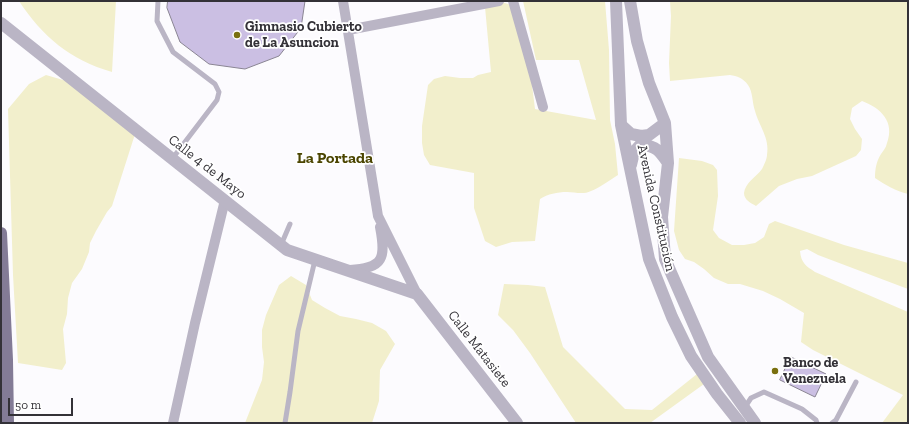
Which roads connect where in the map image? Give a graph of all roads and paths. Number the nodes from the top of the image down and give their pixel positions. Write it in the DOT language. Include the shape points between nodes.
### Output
graph roads {
  1 [pos="158,1"];
  2 [pos="343,1"];
  3 [pos="498,1"];
  4 [pos="513,1"];
  5 [pos="616,1"];
  6 [pos="630,1"];
  7 [pos="1,23"];
  8 [pos="348,30"];
  9 [pos="543,107"];
  10 [pos="665,123"];
  11 [pos="621,125"];
  12 [pos="172,159"];
  13 [pos="668,162"];
  14 [pos="630,168"];
  15 [pos="225,200"];
  16 [pos="378,216"];
  17 [pos="290,224"];
  18 [pos="1,234"];
  19 [pos="281,245"];
  20 [pos="315,260"];
  21 [pos="347,270"];
  22 [pos="416,294"];
  23 [pos="856,382"];
  24 [pos="745,408"];
  25 [pos="512,420"];
  26 [pos="8,423"];
  27 [pos="173,423"];
  28 [pos="285,423"];
  29 [pos="740,423"];
  30 [pos="755,423"];
  31 [pos="817,423"];
  32 [pos="832,423"];
  1 -- 12 [label="lane" via="157,21 173,52 215,84 218,92 217,100"];
  2 -- 8 [label="street"];
  3 -- 8 [label="street"];
  4 -- 9 [label="street"];
  5 -- 11 [label="street, Avenida Constitución"];
  6 -- 10 [label="street, Avenida Constitución" via="637,41"];
  7 -- 12 [label="street, Calle 4 de Mayo"];
  8 -- 16 [label="street"];
  10 -- 11 [label="street" via="649,135 641,136 631,134"];
  10 -- 13 [label="street, Avenida Constitución"];
  11 -- 14 [label="street, Avenida Constitución"];
  12 -- 15 [label="street, Calle 4 de Mayo"];
  13 -- 14 [label="street" via="659,150 642,144 634,152"];
  13 -- 24 [label="street, Avenida Constitución" via="662,217 665,259 708,357"];
  14 -- 29 [label="street, Avenida Constitución" via="649,259 672,318 691,356"];
  15 -- 19 [label="street, Calle 4 de Mayo"];
  15 -- 27 [label="street"];
  16 -- 21 [label="street" via="383,254 373,266"];
  16 -- 22 [label="street"];
  17 -- 19 [label="lane"];
  18 -- 26 [label="main road"];
  19 -- 20 [label="street, Calle 4 de Mayo" via="287,250"];
  20 -- 21 [label="street, Calle 4 de Mayo"];
  20 -- 28 [label="lane" via="298,331"];
  21 -- 22 [label="street, Calle 4 de Mayo"];
  22 -- 25 [label="street, Calle Matasiete"];
  23 -- 32 [label="lane"];
  24 -- 30 [label="street, Avenida Constitución"];
  24 -- 31 [label="lane" via="751,398 764,392 802,409"];
}
